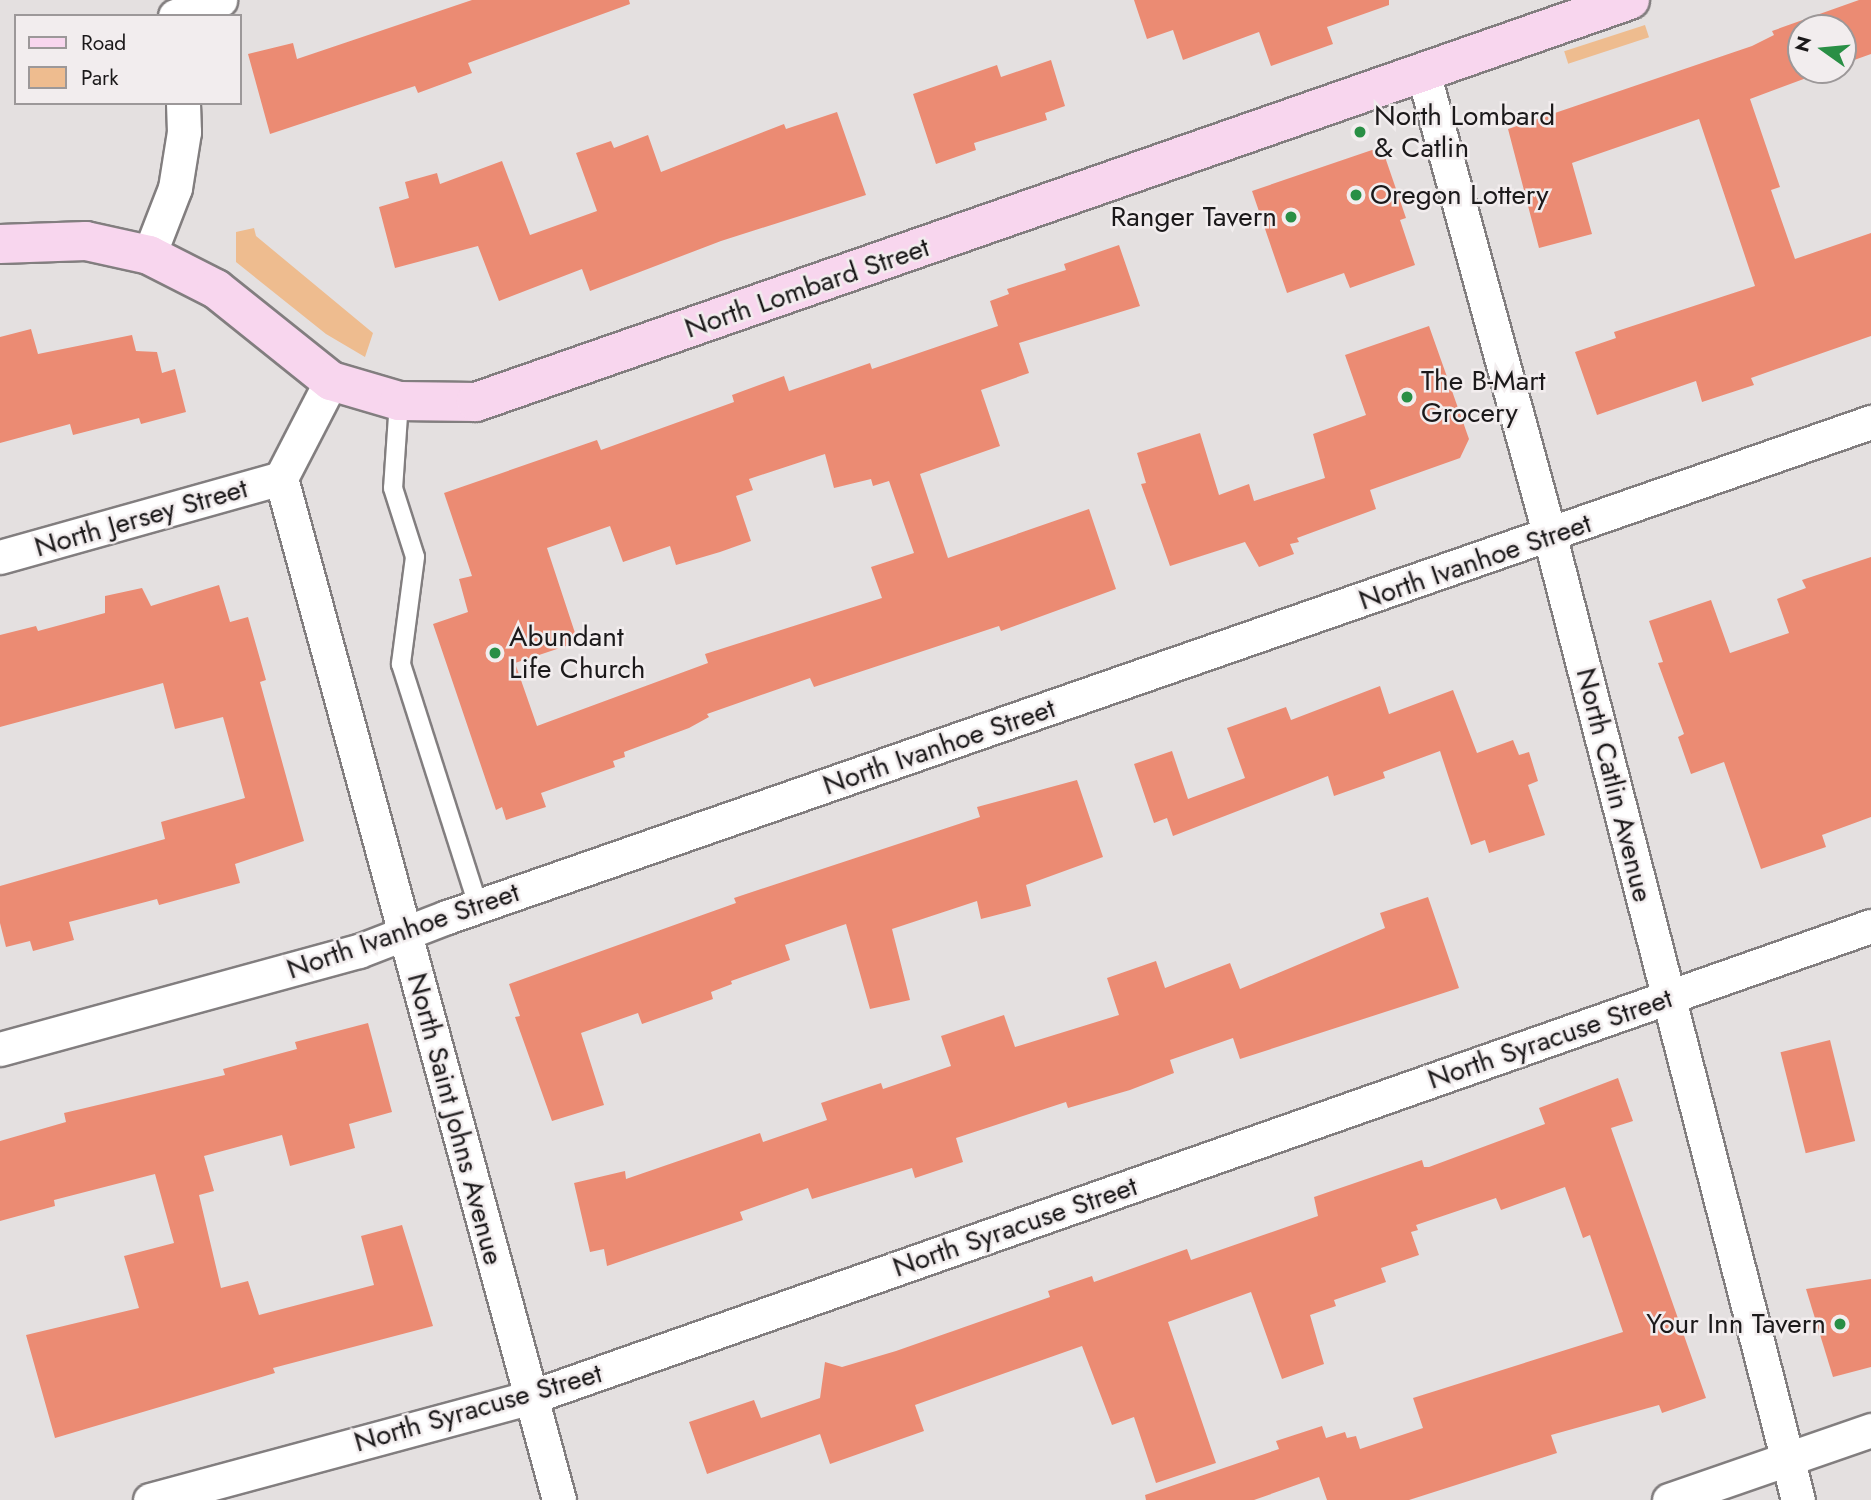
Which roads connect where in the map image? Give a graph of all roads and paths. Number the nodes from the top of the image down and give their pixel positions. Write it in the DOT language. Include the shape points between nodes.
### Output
graph roads {
  1 [pos="220,0"];
  2 [pos="1606,4"];
  3 [pos="180,14"];
  4 [pos="1423,72"];
  5 [pos="183,105"];
  6 [pos="0,244"];
  7 [pos="149,255"];
  8 [pos="331,381"];
  9 [pos="399,401"];
  10 [pos="1871,422"];
  11 [pos="281,478"];
  12 [pos="1550,537"];
  13 [pos="0,557"];
  14 [pos="478,906"];
  15 [pos="1871,926"];
  16 [pos="405,934"];
  17 [pos="1669,997"];
  18 [pos="0,1049"];
  19 [pos="531,1397"];
  20 [pos="1871,1430"];
  21 [pos="1786,1460"];
  22 [pos="150,1500"];
  23 [pos="559,1500"];
  24 [pos="1669,1500"];
  25 [pos="1798,1500"];
  1 -- 3 [label="street"];
  2 -- 4 [label="main road, North Lombard Street"];
  4 -- 9 [label="main road, North Lombard Street" via="518,390 456,404"];
  4 -- 12 [label="street, North Catlin Avenue"];
  5 -- 7 [label="street" via="184,132 174,188"];
  6 -- 7 [label="main road, North Lombard Street" via="86,241"];
  7 -- 8 [label="main road, North Lombard Street" via="216,289"];
  8 -- 9 [label="main road, North Lombard Street"];
  8 -- 11 [label="street"];
  9 -- 14 [label="lane" via="393,488 415,557 401,664"];
  10 -- 12 [label="street, North Ivanhoe Street"];
  11 -- 13 [label="street, North Jersey Street"];
  11 -- 16 [label="street, North Saint Johns Avenue"];
  12 -- 14 [label="street, North Ivanhoe Street"];
  12 -- 17 [label="street, North Catlin Avenue"];
  14 -- 16 [label="street, North Ivanhoe Street"];
  15 -- 17 [label="street, North Syracuse Street"];
  16 -- 18 [label="street, North Ivanhoe Street" via="359,951"];
  16 -- 19 [label="street, North Saint Johns Avenue"];
  17 -- 19 [label="street, North Syracuse Street"];
  17 -- 21 [label="street, North Catlin Avenue"];
  19 -- 22 [label="street, North Syracuse Street"];
  19 -- 23 [label="street, North Saint Johns Avenue"];
  20 -- 21 [label="street"];
  21 -- 24 [label="street"];
  21 -- 25 [label="street, North Catlin Avenue"];
}
